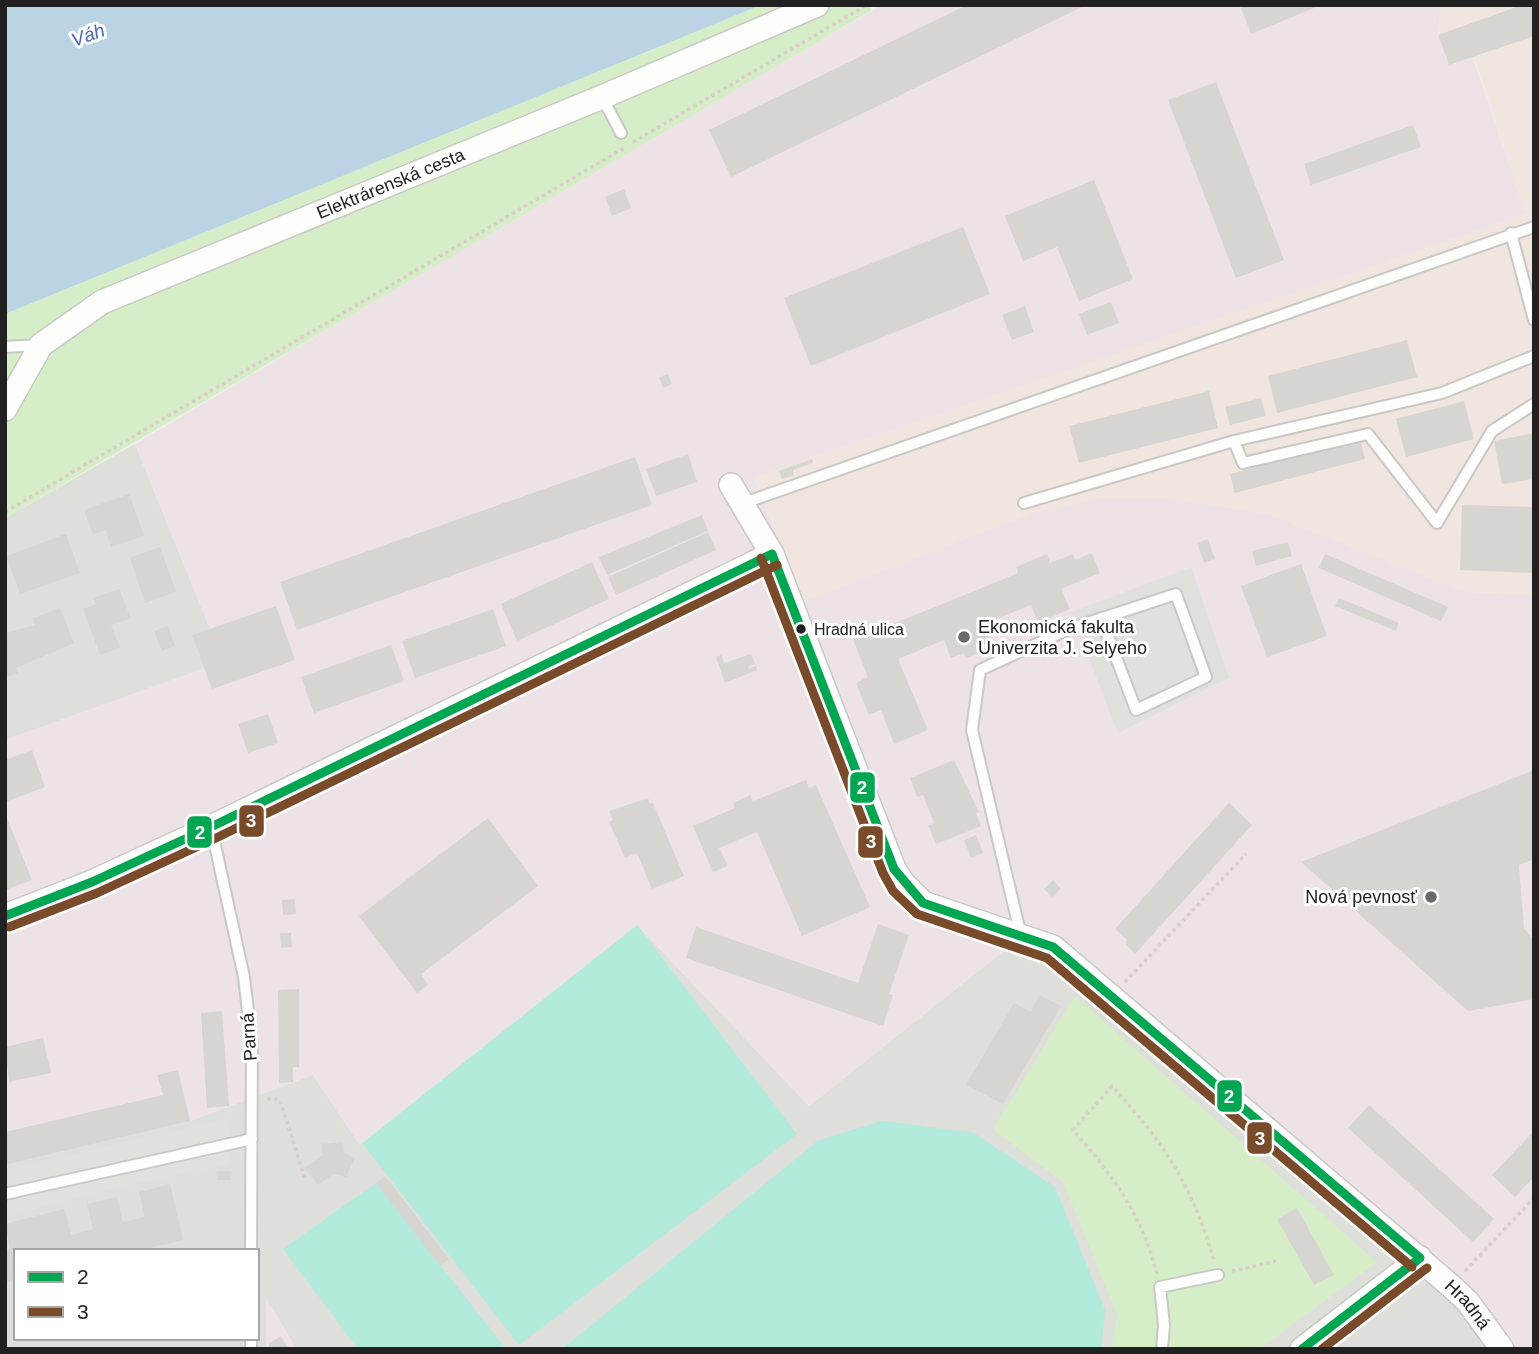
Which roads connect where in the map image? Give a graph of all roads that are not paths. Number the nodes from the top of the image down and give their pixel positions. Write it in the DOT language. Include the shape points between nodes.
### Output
graph roads {
  1 [pos="817,5"];
  2 [pos="603,97"];
  3 [pos="621,133"];
  4 [pos="1534,227"];
  5 [pos="1511,233"];
  6 [pos="1534,320"];
  7 [pos="41,345"];
  8 [pos="5,346"];
  9 [pos="1534,356"];
  10 [pos="1534,404"];
  11 [pos="5,409"];
  12 [pos="1234,441"];
  13 [pos="736,495"];
  14 [pos="1024,503"];
  15 [pos="772,554"];
  16 [pos="1101,618"];
  17 [pos="211,827"];
  18 [pos="5,915"];
  19 [pos="1021,937"];
  20 [pos="252,1139"];
  21 [pos="5,1194"];
  22 [pos="251,1249"];
  23 [pos="1420,1258"];
  24 [pos="1218,1275"];
  25 [pos="1162,1349"];
  26 [pos="1301,1349"];
  27 [pos="1502,1349"];
  1 -- 2 [label="street, Elektrárenská cesta"];
  2 -- 3 [label="lane"];
  2 -- 7 [label="street, Elektrárenská cesta" via="102,302"];
  4 -- 5 [label="lane"];
  5 -- 6 [label="lane"];
  5 -- 13 [label="lane"];
  7 -- 8 [label="lane"];
  7 -- 11 [label="street, Elektrárenská cesta"];
  9 -- 12 [label="lane" via="1442,393"];
  10 -- 12 [label="lane" via="1492,430 1437,523 1368,434 1243,463"];
  12 -- 14 [label="lane"];
  13 -- 15 [label="street, Hradná"];
  15 -- 17 [label="street"];
  15 -- 19 [label="street, Hradná" via="843,742 903,883 914,896 938,910"];
  16 -- 16 [label="lane" via="1136,710 1206,677 1175,594"];
  16 -- 19 [label="lane" via="980,670 972,730"];
  17 -- 18 [label="street" via="92,882"];
  17 -- 20 [label="lane, Parná" via="244,977 251,1046"];
  19 -- 23 [label="street, Hradná" via="1053,947"];
  20 -- 21 [label="lane"];
  20 -- 22 [label="lane, Parná"];
  23 -- 26 [label="street"];
  23 -- 27 [label="street, Hradná" via="1451,1286"];
  24 -- 25 [label="lane" via="1160,1287"];
}
